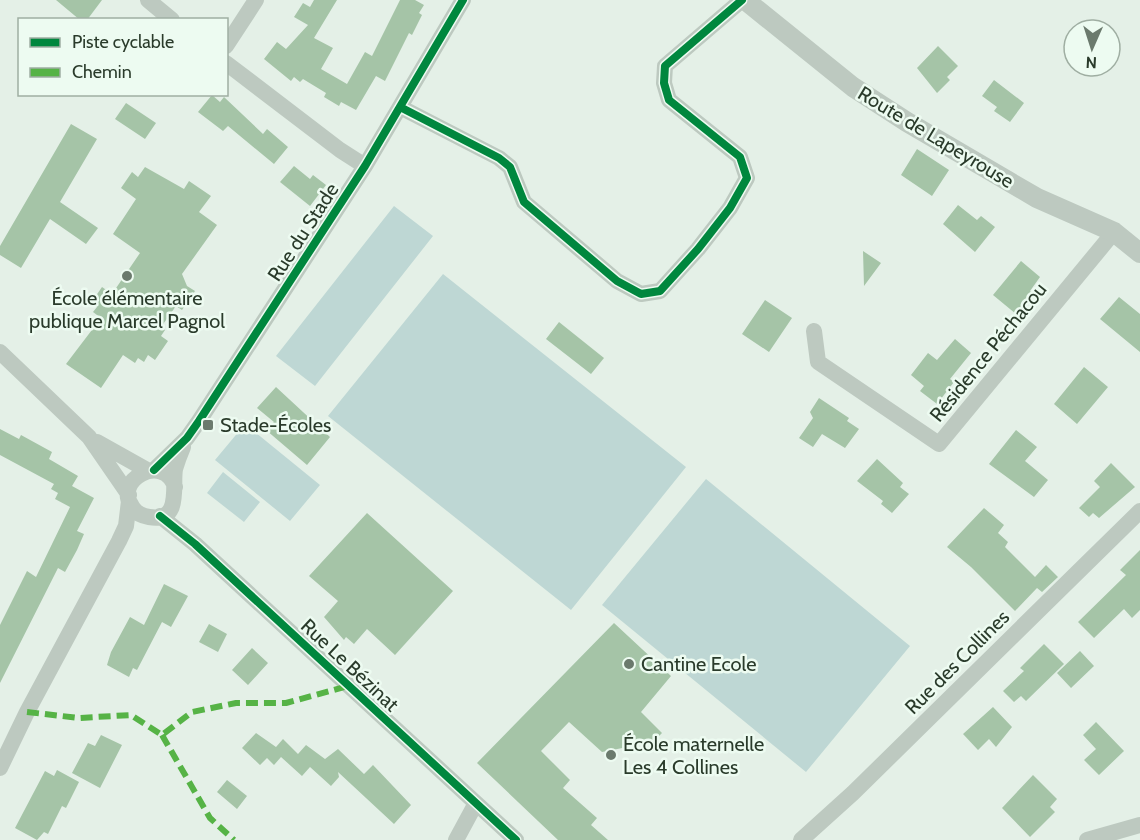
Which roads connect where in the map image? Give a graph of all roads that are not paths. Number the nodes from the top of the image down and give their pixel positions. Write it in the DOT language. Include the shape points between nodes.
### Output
graph roads {
  1 [pos="148,0"];
  2 [pos="256,0"];
  3 [pos="463,0"];
  4 [pos="743,0"];
  5 [pos="170,18"];
  6 [pos="228,43"];
  7 [pos="228,65"];
  8 [pos="400,107"];
  9 [pos="365,166"];
  10 [pos="1114,232"];
  11 [pos="1140,253"];
  12 [pos="814,331"];
  13 [pos="0,352"];
  14 [pos="88,437"];
  15 [pos="187,438"];
  16 [pos="150,470"];
  17 [pos="176,492"];
  18 [pos="129,498"];
  19 [pos="1140,511"];
  20 [pos="157,517"];
  21 [pos="211,560"];
  22 [pos="110,561"];
  23 [pos="0,768"];
  24 [pos="476,803"];
  25 [pos="1140,825"];
  26 [pos="456,840"];
  27 [pos="516,840"];
  28 [pos="801,840"];
  29 [pos="1087,840"];
  1 -- 5 [label="street"];
  2 -- 6 [label="street"];
  3 -- 8 [label="street, Rue du Stade"];
  4 -- 8 [label="street" via="665,66 669,100 740,157 747,178 730,208 660,291 641,294 617,281 524,202 510,166"];
  4 -- 10 [label="street, Route de Lapeyrouse" via="854,87 994,174 1066,213"];
  7 -- 9 [label="street"];
  8 -- 9 [label="street, Rue du Stade"];
  9 -- 15 [label="street, Rue du Stade"];
  10 -- 11 [label="street, Route de Lapeyrouse"];
  10 -- 12 [label="street, Résidence Péchacou" via="939,444 818,362"];
  13 -- 14 [label="street"];
  14 -- 16 [label="street"];
  14 -- 18 [label="street"];
  15 -- 16 [label="street, Rue du Stade"];
  15 -- 17 [label="street, Rue du Stade" via="176,468"];
  16 -- 17 [label="street" via="169,476"];
  16 -- 18 [label="street" via="133,479"];
  17 -- 20 [label="street" via="168,512"];
  17 -- 21 [label="street, Rue Le Bézinat" via="182,517"];
  18 -- 20 [label="street" via="139,514"];
  18 -- 22 [label="street" via="126,526"];
  19 -- 28 [label="street, Rue des Collines"];
  20 -- 21 [label="street, Rue Le Bézinat"];
  20 -- 22 [label="street" via="135,532"];
  21 -- 24 [label="street, Rue Le Bézinat"];
  22 -- 23 [label="street"];
  24 -- 26 [label="street"];
  24 -- 27 [label="street, Rue Le Bézinat"];
  25 -- 29 [label="street"];
}
